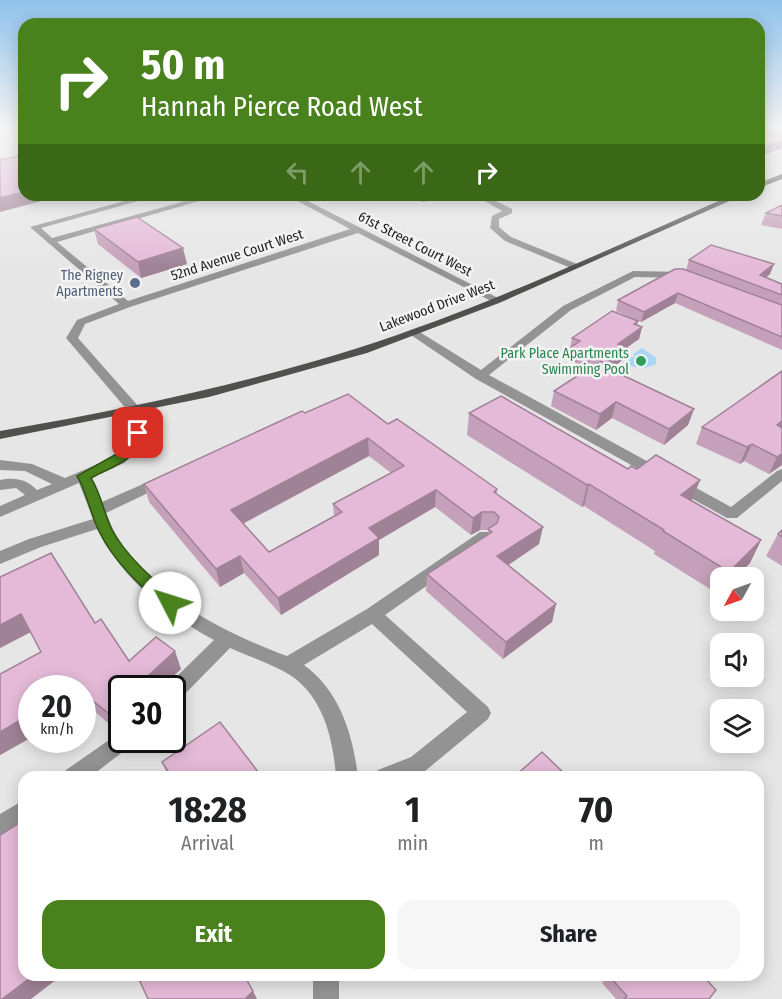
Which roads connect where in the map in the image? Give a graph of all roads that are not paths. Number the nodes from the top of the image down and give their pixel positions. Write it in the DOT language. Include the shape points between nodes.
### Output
graph roads {
  1 [pos="782,176"];
  2 [pos="765,183"];
  3 [pos="133,201"];
  4 [pos="194,201"];
  5 [pos="301,201"];
  6 [pos="490,201"];
  7 [pos="725,201"];
  8 [pos="357,230"];
  9 [pos="50,241"];
  10 [pos="574,266"];
  11 [pos="691,278"];
  12 [pos="497,300"];
  13 [pos="126,305"];
  14 [pos="414,333"];
  15 [pos="480,376"];
  16 [pos="134,410"];
  17 [pos="0,435"];
  18 [pos="0,465"];
  19 [pos="782,474"];
  20 [pos="83,476"];
  21 [pos="174,476"];
  22 [pos="0,484"];
  23 [pos="66,484"];
  24 [pos="35,497"];
  25 [pos="0,512"];
  26 [pos="100,516"];
  27 [pos="486,536"];
  28 [pos="0,558"];
  29 [pos="373,614"];
  30 [pos="228,638"];
  31 [pos="288,665"];
  32 [pos="186,680"];
  33 [pos="108,751"];
  34 [pos="81,771"];
  35 [pos="346,771"];
  36 [pos="400,771"];
  37 [pos="18,816"];
  38 [pos="0,827"];
  39 [pos="326,981"];
  40 [pos="326,999"];
  1 -- 2 [label="main road"];
  3 -- 9 [label="street" via="34,227"];
  4 -- 9 [label="street"];
  5 -- 8 [label="street, 61st Street Court West"];
  6 -- 10 [label="street" via="509,211 495,218 494,228 508,239"];
  7 -- 10 [label="main road, Lakewood Drive West"];
  8 -- 12 [label="street, 61st Street Court West"];
  8 -- 13 [label="street, 52nd Avenue Court West"];
  9 -- 13 [label="street"];
  10 -- 12 [label="main road, Lakewood Drive West"];
  11 -- 15 [label="street" via="681,274 633,274 567,308"];
  12 -- 14 [label="main road, Lakewood Drive West"];
  13 -- 16 [label="street, 52nd Avenue Court West" via="81,322 72,338"];
  14 -- 15 [label="street"];
  14 -- 16 [label="main road, Lakewood Drive West" via="290,371"];
  15 -- 19 [label="street" via="732,514"];
  16 -- 17 [label="main road, Lakewood Drive West"];
  16 -- 20 [label="street" via="138,433 132,448 119,460"];
  18 -- 23 [label="street" via="27,467"];
  20 -- 23 [label="street"];
  20 -- 26 [label="street"];
  21 -- 26 [label="street"];
  22 -- 24 [label="street" via="19,482"];
  23 -- 24 [label="street"];
  24 -- 25 [label="street"];
  26 -- 28 [label="street"];
  26 -- 30 [label="street" via="116,545 156,593"];
  27 -- 29 [label="street"];
  29 -- 31 [label="street"];
  29 -- 36 [label="street" via="481,713 418,764"];
  30 -- 31 [label="street"];
  30 -- 32 [label="street"];
  31 -- 35 [label="street" via="313,685 328,705 339,728"];
  33 -- 34 [label="street"];
  37 -- 38 [label="street"];
  39 -- 40 [label="street"];
}
